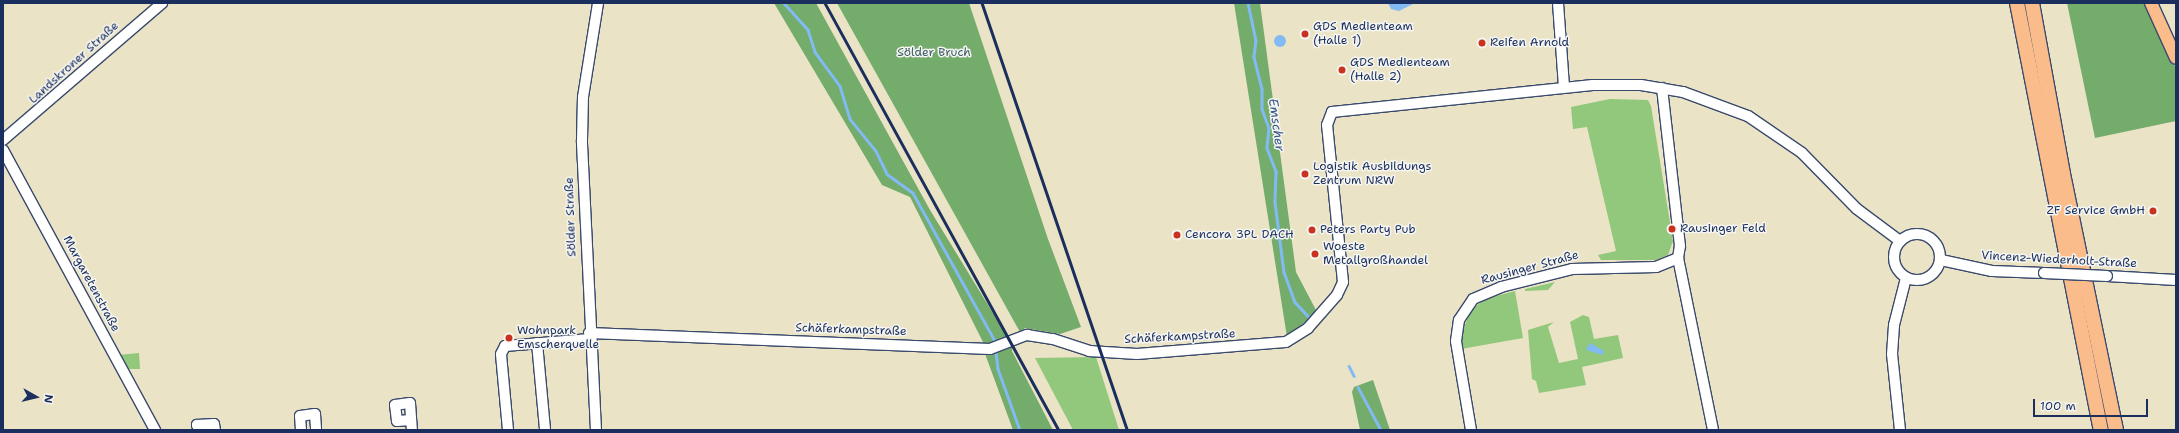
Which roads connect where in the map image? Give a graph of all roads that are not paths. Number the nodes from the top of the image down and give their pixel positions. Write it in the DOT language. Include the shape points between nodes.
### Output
graph roads {
  1 [pos="162,3"];
  2 [pos="598,3"];
  3 [pos="1558,3"];
  4 [pos="2017,3"];
  5 [pos="2032,3"];
  6 [pos="2151,3"];
  7 [pos="2176,58"];
  8 [pos="1564,87"];
  9 [pos="1662,88"];
  10 [pos="3,140"];
  11 [pos="3,150"];
  12 [pos="1900,241"];
  13 [pos="1678,258"];
  14 [pos="1941,260"];
  15 [pos="1906,278"];
  16 [pos="2176,280"];
  17 [pos="590,336"];
  18 [pos="537,343"];
  19 [pos="316,429"];
  20 [pos="154,430"];
  21 [pos="200,430"];
  22 [pos="215,430"];
  23 [pos="301,430"];
  24 [pos="305,430"];
  25 [pos="508,430"];
  26 [pos="545,430"];
  27 [pos="596,430"];
  28 [pos="1471,430"];
  29 [pos="1714,430"];
  30 [pos="1900,430"];
  31 [pos="2101,430"];
  32 [pos="2116,430"];
  1 -- 10 [label="street, Landskroner Straße"];
  2 -- 17 [label="street, Sölder Straße" via="583,97 582,140"];
  3 -- 8 [label="street"];
  4 -- 31 [label="highway"];
  5 -- 32 [label="highway" via="2063,174"];
  6 -- 7 [label="main road"];
  8 -- 9 [label="street" via="1620,84"];
  8 -- 17 [label="street, Schäferkampstraße" via="1332,112 1327,125 1343,282 1337,295 1308,328 1286,342 1137,354 1089,351 1053,339 1027,335 990,348"];
  9 -- 12 [label="street" via="1706,98 1766,126 1815,165 1857,209"];
  9 -- 13 [label="street" via="1680,246"];
  11 -- 20 [label="street, Margaretenstraße"];
  12 -- 14 [label="street" via="1912,234 1927,235 1938,245"];
  12 -- 15 [label="street" via="1894,259"];
  13 -- 28 [label="street, Rausinger Straße" via="1656,267 1578,268 1501,287 1473,299 1459,320 1456,341"];
  13 -- 29 [label="street"];
  14 -- 15 [label="street" via="1928,278"];
  14 -- 16 [label="street, Vincenz-Wiederholt-Straße, bridge" via="1992,271"];
  15 -- 30 [label="street" via="1894,325 1892,354"];
  17 -- 18 [label="street"];
  17 -- 27 [label="street, Sölder Straße"];
  18 -- 25 [label="street" via="507,345 502,351"];
  18 -- 26 [label="street"];
  19 -- 23 [label="street" via="315,414 300,416"];
  19 -- 24 [label="street"];
  21 -- 22 [label="street" via="197,425 214,424"];
}
